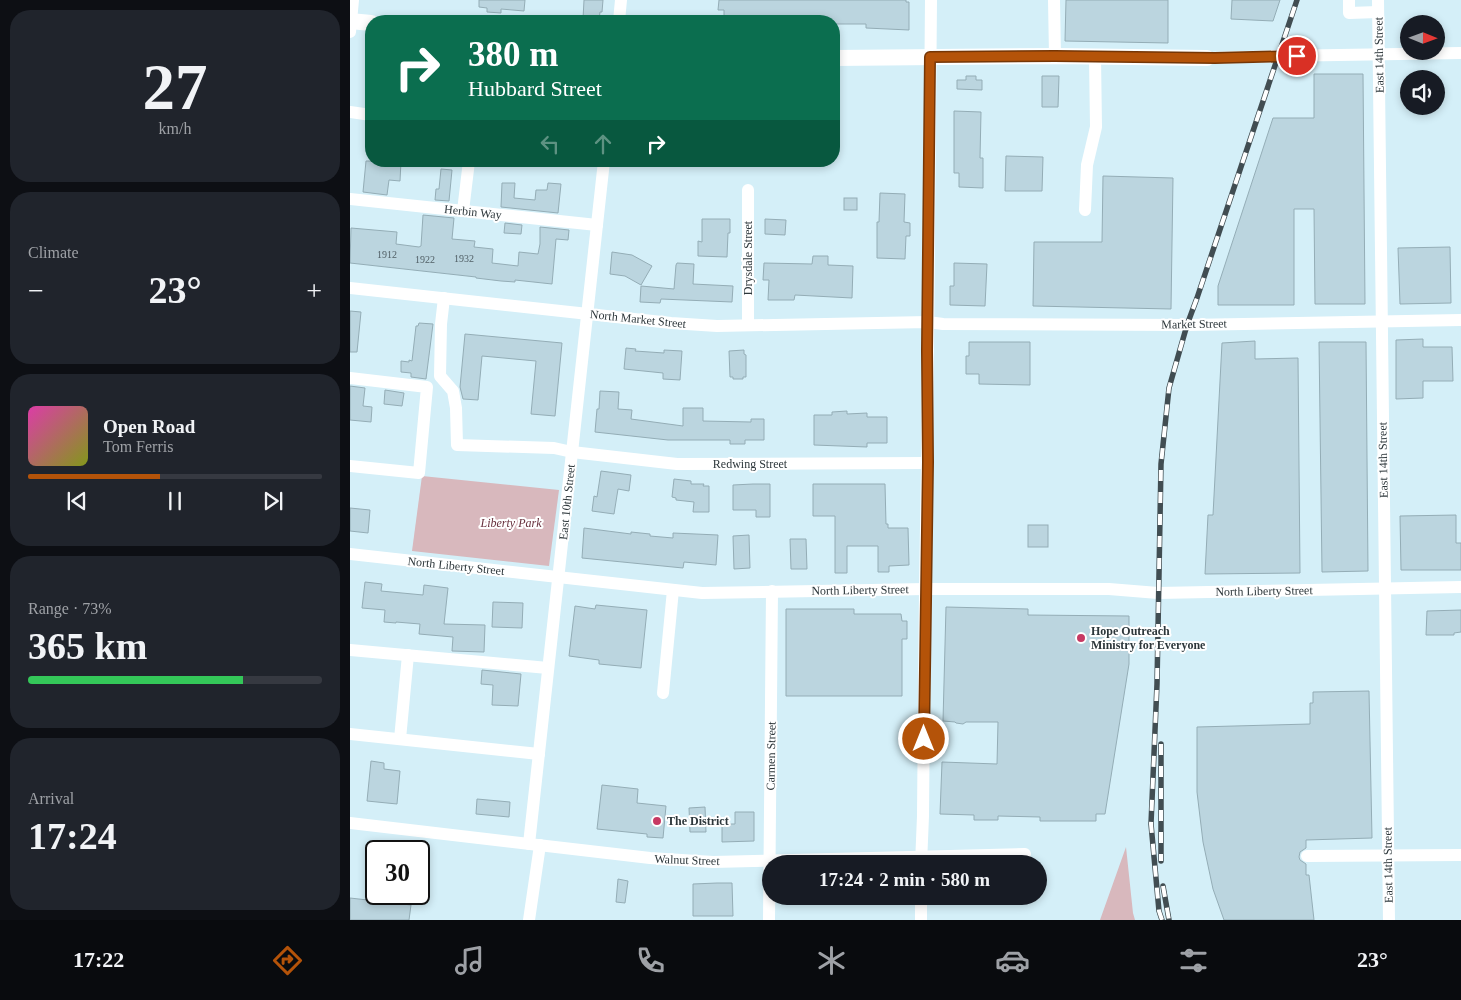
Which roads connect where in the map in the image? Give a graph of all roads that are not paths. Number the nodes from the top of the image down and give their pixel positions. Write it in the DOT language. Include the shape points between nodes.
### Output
graph roads {
  1 [pos="354,0"];
  2 [pos="621,0"];
  3 [pos="930,0"];
  4 [pos="1054,0"];
  5 [pos="1349,0"];
  6 [pos="1378,6"];
  7 [pos="620,15"];
  8 [pos="365,24"];
  9 [pos="350,25"];
  10 [pos="1461,53"];
  11 [pos="1378,54"];
  12 [pos="1055,56"];
  13 [pos="930,57"];
  14 [pos="1095,57"];
  15 [pos="840,58"];
  16 [pos="1207,58"];
  17 [pos="350,112"];
  18 [pos="365,114"];
  19 [pos="468,167"];
  20 [pos="603,167"];
  21 [pos="748,190"];
  22 [pos="350,199"];
  23 [pos="1085,210"];
  24 [pos="463,211"];
  25 [pos="597,225"];
  26 [pos="350,288"];
  27 [pos="444,298"];
  28 [pos="587,314"];
  29 [pos="1461,320"];
  30 [pos="1382,321"];
  31 [pos="928,322"];
  32 [pos="748,325"];
  33 [pos="350,378"];
  34 [pos="572,452"];
  35 [pos="928,462"];
  36 [pos="350,466"];
  37 [pos="350,554"];
  38 [pos="558,578"];
  39 [pos="1461,587"];
  40 [pos="925,589"];
  41 [pos="1384,589"];
  42 [pos="673,590"];
  43 [pos="772,591"];
  44 [pos="350,650"];
  45 [pos="408,655"];
  46 [pos="548,668"];
  47 [pos="663,693"];
  48 [pos="350,734"];
  49 [pos="400,739"];
  50 [pos="539,754"];
  51 [pos="350,823"];
  52 [pos="534,844"];
  53 [pos="1025,854"];
  54 [pos="769,855"];
  55 [pos="921,855"];
  56 [pos="1008,855"];
  57 [pos="1461,855"];
  58 [pos="1307,856"];
  59 [pos="1388,856"];
  60 [pos="762,860"];
  61 [pos="769,905"];
  62 [pos="921,905"];
  63 [pos="529,920"];
  64 [pos="769,920"];
  65 [pos="921,920"];
  66 [pos="1389,920"];
  1 -- 9 [label="street"];
  2 -- 7 [label="street"];
  3 -- 13 [label="street"];
  4 -- 12 [label="street"];
  5 -- 6 [label="street" via="1349,13"];
  6 -- 11 [label="street, East 14th Street"];
  8 -- 9 [label="main road"];
  10 -- 11 [label="street"];
  11 -- 16 [label="street"];
  11 -- 30 [label="street, East 14th Street"];
  12 -- 13 [label="main road"];
  12 -- 14 [label="main road"];
  13 -- 15 [label="main road"];
  13 -- 31 [label="street"];
  14 -- 16 [label="main road"];
  14 -- 23 [label="street" via="1096,126 1087,165"];
  17 -- 18 [label="street"];
  19 -- 24 [label="street"];
  20 -- 25 [label="street, East 10th Street"];
  21 -- 32 [label="street, Drysdale Street"];
  22 -- 24 [label="street, Herbin Way"];
  24 -- 25 [label="street, Herbin Way"];
  25 -- 28 [label="street, East 10th Street"];
  26 -- 27 [label="street, North Market Street"];
  27 -- 28 [label="street, North Market Street"];
  27 -- 34 [label="street, Redwing Street" via="440,376 453,391 457,445 554,448"];
  28 -- 32 [label="street, North Market Street" via="670,323"];
  28 -- 34 [label="street, East 10th Street"];
  29 -- 30 [label="street, Market Street"];
  30 -- 31 [label="street, Market Street" via="1187,325"];
  30 -- 41 [label="street, East 14th Street"];
  31 -- 32 [label="street, North Market Street"];
  31 -- 35 [label="street"];
  33 -- 36 [label="street" via="427,387 419,473"];
  34 -- 35 [label="street, Redwing Street" via="676,464"];
  34 -- 38 [label="street, East 10th Street"];
  35 -- 40 [label="street"];
  37 -- 38 [label="street, North Liberty Street"];
  38 -- 42 [label="street, North Liberty Street"];
  38 -- 46 [label="street, East 10th Street"];
  39 -- 41 [label="street, North Liberty Street"];
  40 -- 41 [label="street, North Liberty Street" via="1109,589 1158,593"];
  40 -- 43 [label="street, North Liberty Street"];
  40 -- 55 [label="street"];
  41 -- 59 [label="street, East 14th Street"];
  42 -- 43 [label="street, North Liberty Street" via="716,593"];
  42 -- 47 [label="street"];
  43 -- 54 [label="street, Carmen Street"];
  44 -- 45 [label="street"];
  45 -- 46 [label="street"];
  45 -- 49 [label="street"];
  46 -- 50 [label="street, East 10th Street"];
  48 -- 49 [label="street"];
  49 -- 50 [label="street"];
  50 -- 52 [label="street, East 10th Street"];
  51 -- 52 [label="street, Walnut Street"];
  52 -- 60 [label="street, Walnut Street" via="658,859"];
  52 -- 63 [label="street, East 10th Street"];
  53 -- 56 [label="street, Walnut Street"];
  57 -- 59 [label="street"];
  58 -- 59 [label="street"];
  59 -- 66 [label="street, East 14th Street"];
  61 -- 64 [label="street, Carmen Street"];
  62 -- 65 [label="street"];
}
